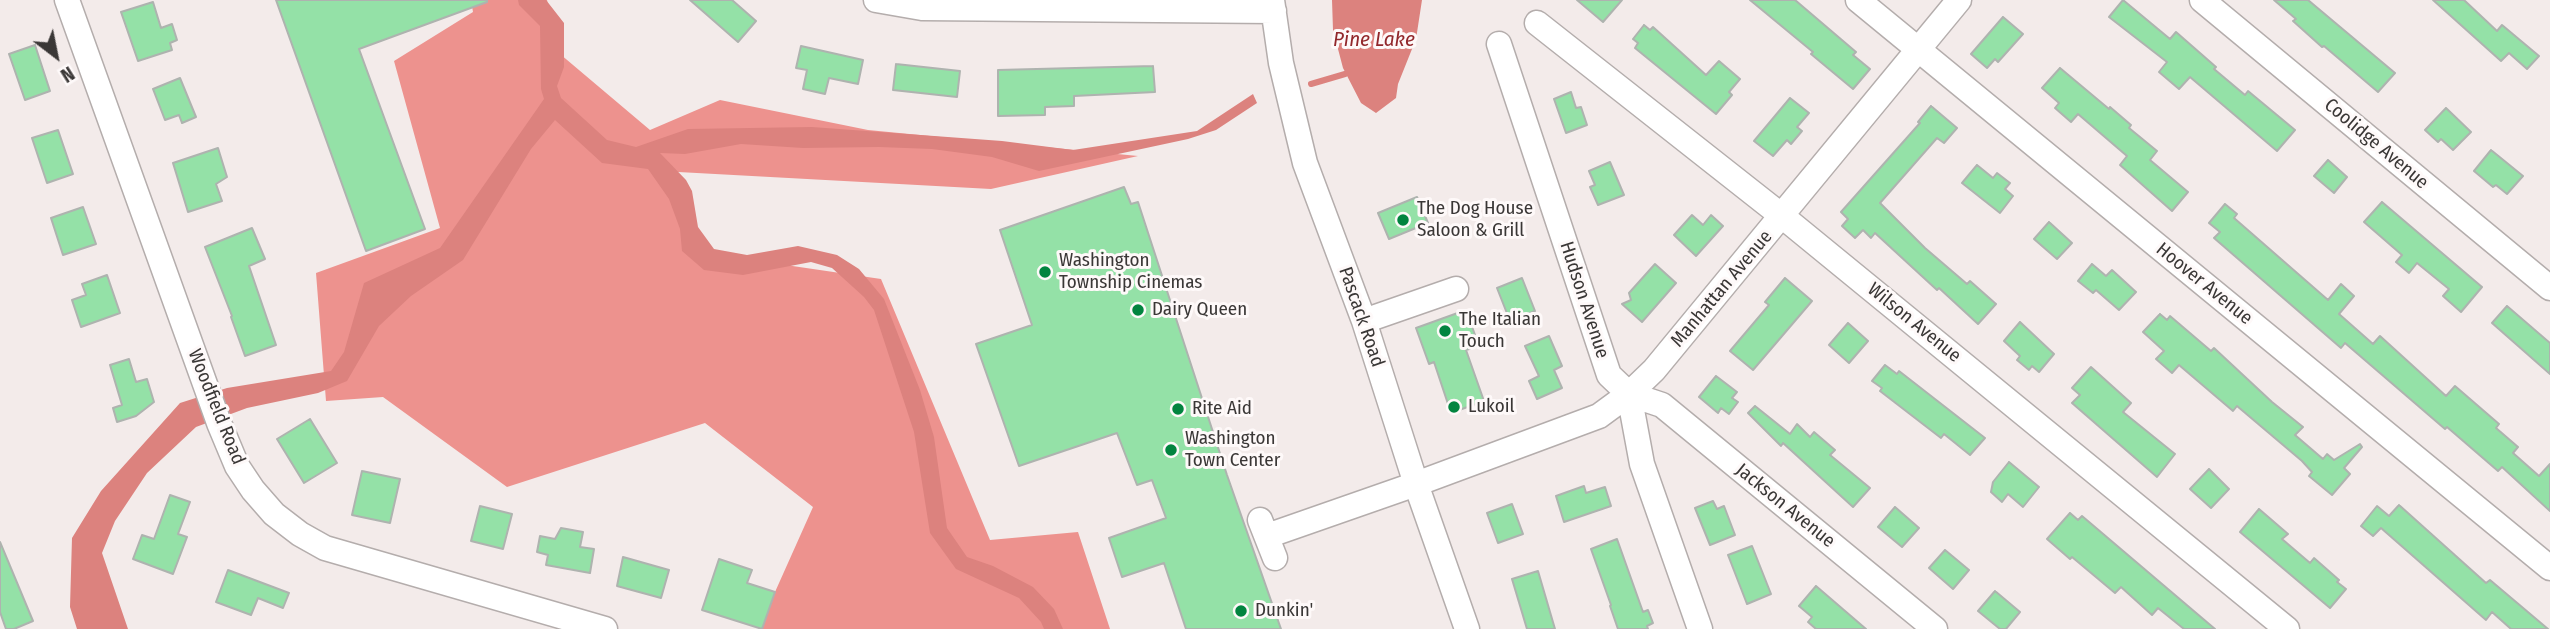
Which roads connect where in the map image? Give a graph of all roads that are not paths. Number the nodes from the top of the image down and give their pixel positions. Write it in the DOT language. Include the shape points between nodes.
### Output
graph roads {
  1 [pos="67,0"];
  2 [pos="876,0"];
  3 [pos="1858,0"];
  4 [pos="1959,0"];
  5 [pos="2202,0"];
  6 [pos="1133,5"];
  7 [pos="1273,5"];
  8 [pos="1537,23"];
  9 [pos="1499,44"];
  10 [pos="1918,50"];
  11 [pos="1782,216"];
  12 [pos="2550,288"];
  13 [pos="1456,289"];
  14 [pos="1364,321"];
  15 [pos="1629,394"];
  16 [pos="1416,484"];
  17 [pos="1267,538"];
  18 [pos="2550,568"];
  19 [pos="605,629"];
  20 [pos="1468,629"];
  21 [pos="1700,629"];
  22 [pos="1935,629"];
  23 [pos="2287,629"];
  1 -- 19 [label="street, Woodfield Road" via="219,424 253,490 274,514 325,548"];
  2 -- 6 [label="street" via="922,8"];
  3 -- 10 [label="street, Hoover Avenue"];
  4 -- 10 [label="street, Manhattan Avenue"];
  5 -- 12 [label="street, Coolidge Avenue"];
  6 -- 7 [label="street"];
  7 -- 14 [label="street, Pascack Road" via="1305,163"];
  8 -- 11 [label="street, Wilson Avenue"];
  9 -- 15 [label="street, Hudson Avenue" via="1609,375"];
  10 -- 11 [label="street, Manhattan Avenue"];
  10 -- 18 [label="street, Hoover Avenue"];
  11 -- 15 [label="street, Manhattan Avenue"];
  11 -- 23 [label="street, Wilson Avenue"];
  13 -- 14 [label="street"];
  14 -- 16 [label="street, Pascack Road"];
  15 -- 16 [label="street, Manhattan Avenue" via="1599,416"];
  15 -- 21 [label="street" via="1642,464"];
  15 -- 22 [label="street, Jackson Avenue" via="1662,405"];
  16 -- 17 [label="street, Manhattan Avenue"];
  16 -- 20 [label="street, Pascack Road"];
}
